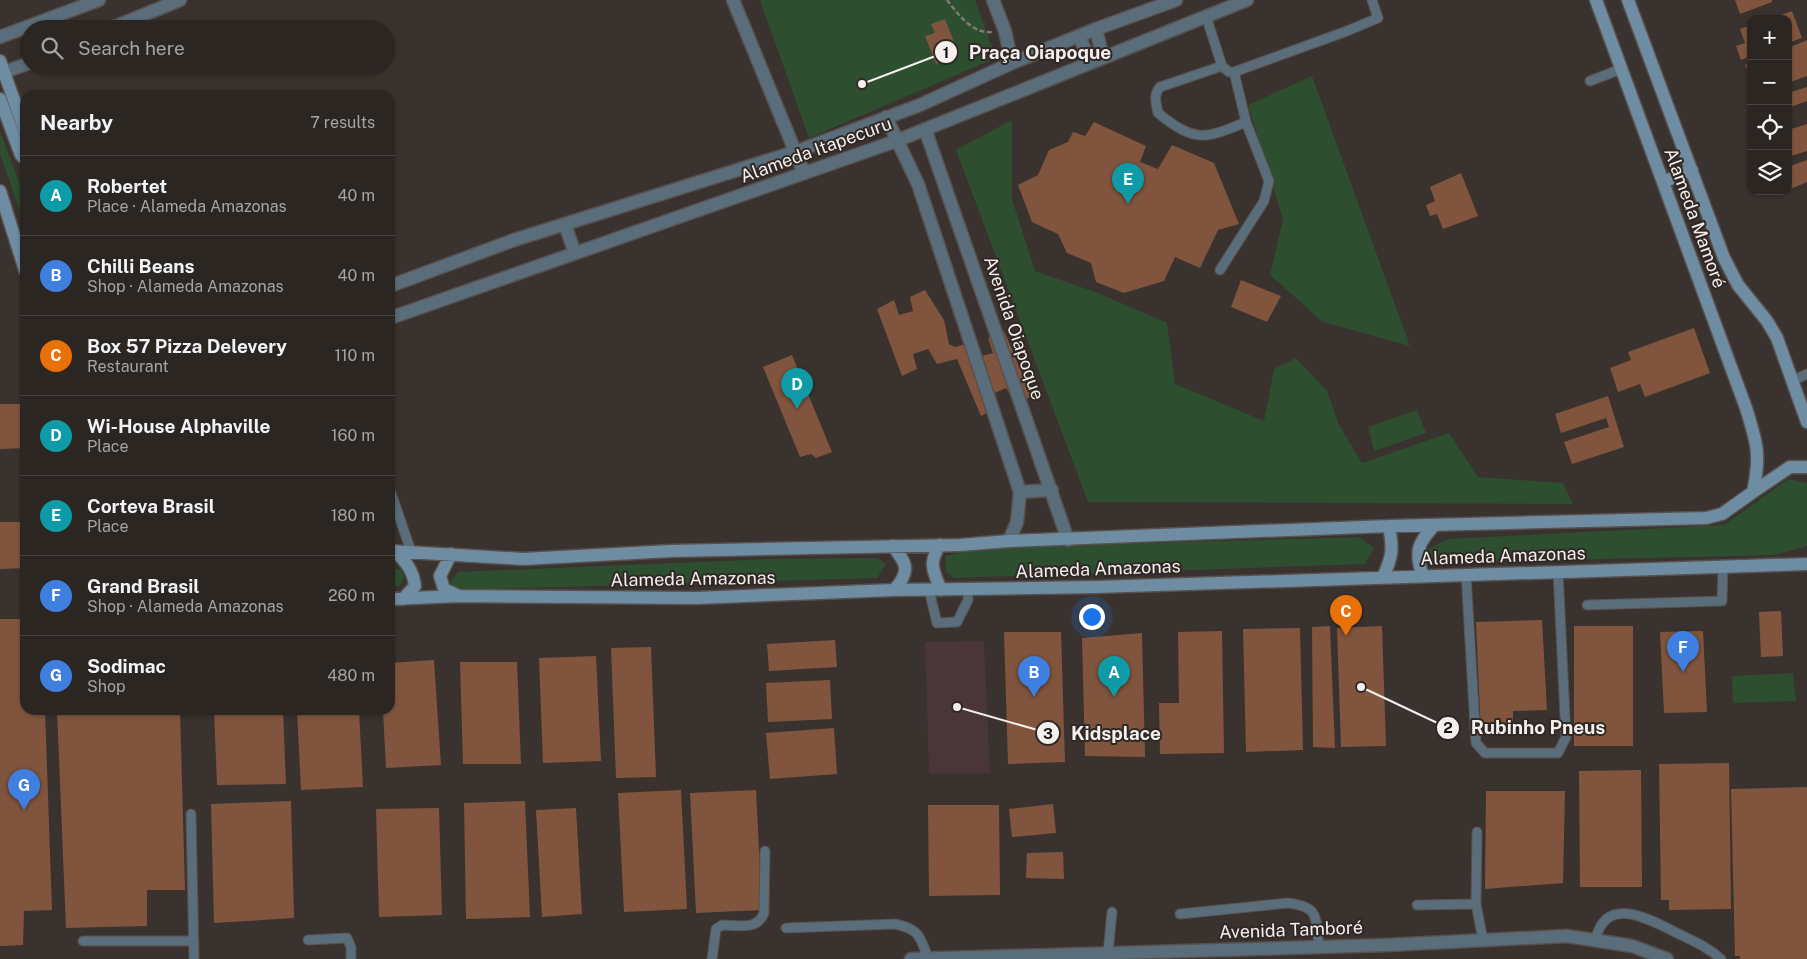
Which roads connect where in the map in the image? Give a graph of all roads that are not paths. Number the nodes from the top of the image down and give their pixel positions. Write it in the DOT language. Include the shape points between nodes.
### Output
graph roads {
  1 [pos="100,0"];
  2 [pos="180,0"];
  3 [pos="733,0"];
  4 [pos="993,0"];
  5 [pos="1176,0"];
  6 [pos="1247,0"];
  7 [pos="1372,0"];
  8 [pos="1596,0"];
  9 [pos="1628,0"];
  10 [pos="1206,16"];
  11 [pos="49,20"];
  12 [pos="131,20"];
  13 [pos="1096,29"];
  14 [pos="20,31"];
  15 [pos="1079,36"];
  16 [pos="0,37"];
  17 [pos="1103,58"];
  18 [pos="1012,63"];
  19 [pos="20,64"];
  20 [pos="1086,64"];
  21 [pos="1222,66"];
  22 [pos="2,67"];
  23 [pos="1621,68"];
  24 [pos="1234,72"];
  25 [pos="1590,80"];
  26 [pos="0,99"];
  27 [pos="20,117"];
  28 [pos="886,117"];
  29 [pos="1246,122"];
  30 [pos="925,128"];
  31 [pos="896,141"];
  32 [pos="20,152"];
  33 [pos="795,152"];
  34 [pos="1692,170"];
  35 [pos="804,173"];
  36 [pos="1663,182"];
  37 [pos="0,191"];
  38 [pos="6,221"];
  39 [pos="565,225"];
  40 [pos="575,253"];
  41 [pos="20,257"];
  42 [pos="1220,270"];
  43 [pos="395,284"];
  44 [pos="395,316"];
  45 [pos="1807,374"];
  46 [pos="1792,381"];
  47 [pos="1803,400"];
  48 [pos="1807,422"];
  49 [pos="1807,467"];
  50 [pos="1052,490"];
  51 [pos="1020,492"];
  52 [pos="1753,492"];
  53 [pos="395,505"];
  54 [pos="1435,525"];
  55 [pos="1389,526"];
  56 [pos="1068,540"];
  57 [pos="1009,541"];
  58 [pos="940,544"];
  59 [pos="892,546"];
  60 [pos="395,551"];
  61 [pos="411,551"];
  62 [pos="395,553"];
  63 [pos="451,554"];
  64 [pos="1807,556"];
  65 [pos="1791,564"];
  66 [pos="1807,564"];
  67 [pos="1723,566"];
  68 [pos="1558,571"];
  69 [pos="1466,574"];
  70 [pos="1423,576"];
  71 [pos="1383,577"];
  72 [pos="894,590"];
  73 [pos="935,590"];
  74 [pos="968,590"];
  75 [pos="459,596"];
  76 [pos="395,599"];
  77 [pos="403,600"];
  78 [pos="1587,605"];
  79 [pos="190,814"];
  80 [pos="1477,832"];
  81 [pos="765,851"];
  82 [pos="1476,904"];
  83 [pos="1417,905"];
  84 [pos="1112,912"];
  85 [pos="1180,914"];
  86 [pos="786,928"];
  87 [pos="1596,938"];
  88 [pos="308,940"];
  89 [pos="1483,940"];
  90 [pos="82,941"];
  91 [pos="194,941"];
  92 [pos="1319,947"];
  93 [pos="1108,953"];
  94 [pos="1176,955"];
  95 [pos="1660,957"];
  96 [pos="928,958"];
  97 [pos="194,959"];
  98 [pos="351,959"];
  99 [pos="712,959"];
  100 [pos="912,959"];
  101 [pos="1721,959"];
  1 -- 11 [label="street"];
  2 -- 12 [label="street"];
  3 -- 33 [label="street"];
  4 -- 18 [label="street"];
  5 -- 13 [label="street, Alameda Itapecuru"];
  6 -- 10 [label="street, Alameda Itapecuru"];
  7 -- 24 [label="lane" via="1378,18"];
  8 -- 23 [label="main road, Alameda Mamoré"];
  9 -- 34 [label="main road, Alameda Mamoré"];
  10 -- 17 [label="street, Alameda Itapecuru"];
  10 -- 21 [label="lane"];
  13 -- 15 [label="street, Alameda Itapecuru"];
  13 -- 17 [label="street"];
  14 -- 16 [label="street"];
  15 -- 18 [label="street, Alameda Itapecuru"];
  15 -- 20 [label="street" via="1087,54"];
  17 -- 20 [label="street, Alameda Itapecuru"];
  18 -- 28 [label="street, Alameda Itapecuru"];
  19 -- 22 [label="street"];
  20 -- 30 [label="street, Alameda Itapecuru"];
  21 -- 24 [label="lane" via="1228,72"];
  21 -- 29 [label="lane" via="1160,88 1155,99 1158,113 1202,137"];
  22 -- 27 [label="main road"];
  23 -- 25 [label="lane"];
  23 -- 36 [label="main road, Alameda Mamoré"];
  24 -- 29 [label="lane"];
  26 -- 32 [label="main road"];
  28 -- 31 [label="street"];
  28 -- 33 [label="street, Alameda Itapecuru"];
  29 -- 42 [label="lane" via="1269,181 1264,201"];
  30 -- 31 [label="street, Alameda Itapecuru"];
  30 -- 50 [label="street, Avenida Oiapoque"];
  31 -- 35 [label="street, Alameda Itapecuru"];
  31 -- 51 [label="street" via="918,184"];
  33 -- 35 [label="street"];
  33 -- 39 [label="street, Alameda Itapecuru"];
  34 -- 36 [label="main road"];
  34 -- 46 [label="main road, Alameda Mamoré" via="1724,258 1738,285 1777,338"];
  35 -- 40 [label="street, Alameda Itapecuru"];
  36 -- 52 [label="main road, Alameda Mamoré" via="1758,449 1759,466"];
  37 -- 38 [label="main road"];
  38 -- 41 [label="main road"];
  39 -- 40 [label="street"];
  39 -- 43 [label="street, Alameda Itapecuru" via="514,240"];
  40 -- 44 [label="street, Alameda Itapecuru"];
  45 -- 46 [label="lane"];
  46 -- 47 [label="main road, Alameda Mamoré"];
  47 -- 48 [label="main road, Alameda Mamoré"];
  49 -- 52 [label="main road, Alameda Amazonas" via="1790,467"];
  50 -- 51 [label="street"];
  50 -- 56 [label="street, Avenida Oiapoque"];
  51 -- 57 [label="street" via="1017,522"];
  52 -- 54 [label="main road, Alameda Amazonas" via="1722,514 1706,518"];
  53 -- 61 [label="lane"];
  54 -- 55 [label="main road, Alameda Amazonas"];
  54 -- 70 [label="main road" via="1423,537 1419,549 1418,563"];
  55 -- 56 [label="main road, Alameda Amazonas"];
  55 -- 71 [label="main road" via="1393,550"];
  56 -- 57 [label="main road, Alameda Amazonas"];
  57 -- 58 [label="main road, Alameda Amazonas"];
  58 -- 59 [label="main road, Alameda Amazonas"];
  58 -- 73 [label="main road" via="932,559"];
  59 -- 63 [label="main road, Alameda Amazonas" via="671,551 523,559"];
  59 -- 72 [label="main road" via="906,570"];
  60 -- 61 [label="main road, Alameda Amazonas"];
  61 -- 63 [label="main road, Alameda Amazonas"];
  62 -- 77 [label="main road" via="410,566 414,576 415,586"];
  63 -- 75 [label="main road" via="440,576 444,589"];
  64 -- 65 [label="main road"];
  65 -- 66 [label="main road, Alameda Amazonas"];
  65 -- 67 [label="main road, Alameda Amazonas"];
  67 -- 68 [label="main road, Alameda Amazonas"];
  67 -- 78 [label="lane" via="1722,601"];
  68 -- 69 [label="main road, Alameda Amazonas"];
  68 -- 69 [label="lane" via="1566,736 1558,753 1485,753 1476,743"];
  69 -- 70 [label="main road, Alameda Amazonas"];
  70 -- 71 [label="main road, Alameda Amazonas"];
  71 -- 74 [label="main road, Alameda Amazonas"];
  72 -- 73 [label="main road, Alameda Amazonas"];
  72 -- 75 [label="main road, Alameda Amazonas" via="696,598"];
  73 -- 74 [label="main road, Alameda Amazonas"];
  73 -- 74 [label="lane" via="931,602 938,622 957,622 968,600"];
  75 -- 77 [label="main road, Alameda Amazonas"];
  76 -- 77 [label="main road, Alameda Amazonas"];
  79 -- 91 [label="lane"];
  80 -- 82 [label="lane"];
  81 -- 99 [label="lane" via="764,913 761,920 750,926 722,925 716,929"];
  82 -- 83 [label="lane"];
  82 -- 89 [label="lane"];
  84 -- 93 [label="lane"];
  85 -- 92 [label="lane" via="1300,904 1310,908 1315,916"];
  86 -- 96 [label="lane" via="895,924 909,927 920,935"];
  87 -- 89 [label="street, Avenida Tamboré"];
  87 -- 95 [label="street, Avenida Tamboré"];
  87 -- 101 [label="lane" via="1603,922 1611,916 1630,913 1649,919 1712,951"];
  88 -- 98 [label="lane" via="347,938"];
  89 -- 92 [label="street, Avenida Tamboré"];
  90 -- 91 [label="lane"];
  91 -- 97 [label="lane"];
  92 -- 94 [label="street, Avenida Tamboré"];
  93 -- 94 [label="street, Avenida Tamboré"];
  93 -- 96 [label="street, Avenida Tamboré"];
  96 -- 100 [label="street, Avenida Tamboré"];
}
